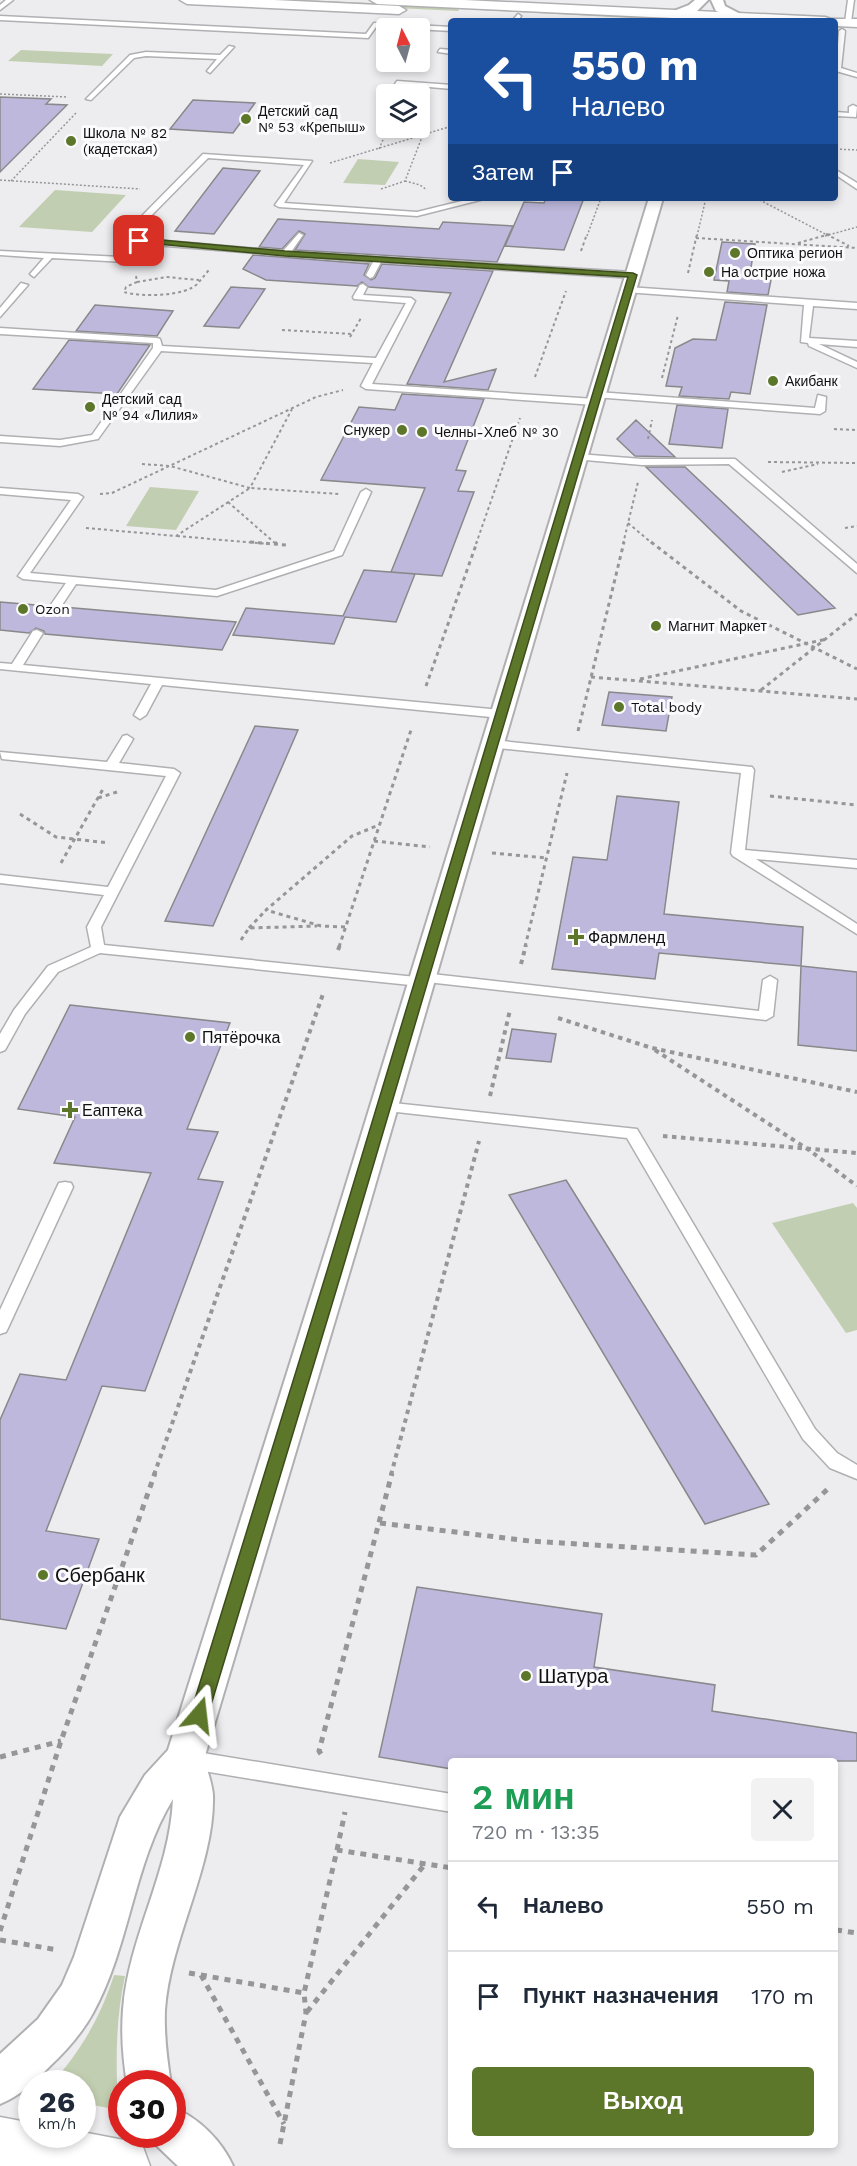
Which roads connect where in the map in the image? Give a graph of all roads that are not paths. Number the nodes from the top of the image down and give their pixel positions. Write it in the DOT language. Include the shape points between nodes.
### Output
graph roads {
  1 [pos="10,0"];
  2 [pos="187,0"];
  3 [pos="376,0"];
  4 [pos="702,0"];
  5 [pos="717,0"];
  6 [pos="850,0"];
  7 [pos="0,8"];
  8 [pos="487,10"];
  9 [pos="672,14"];
  10 [pos="740,17"];
  11 [pos="0,18"];
  12 [pos="517,18"];
  13 [pos="761,18"];
  14 [pos="846,26"];
  15 [pos="448,28"];
  16 [pos="246,30"];
  17 [pos="237,40"];
  18 [pos="231,47"];
  19 [pos="440,51"];
  20 [pos="838,51"];
  21 [pos="448,52"];
  22 [pos="222,57"];
  23 [pos="838,69"];
  24 [pos="210,71"];
  25 [pos="856,75"];
  26 [pos="396,83"];
  27 [pos="448,87"];
  28 [pos="90,99"];
  29 [pos="853,107"];
  30 [pos="838,114"];
  31 [pos="838,173"];
  32 [pos="857,187"];
  33 [pos="471,201"];
  34 [pos="655,201"];
  35 [pos="299,235"];
  36 [pos="139,241"];
  37 [pos="0,253"];
  38 [pos="285,254"];
  39 [pos="50,256"];
  40 [pos="379,259"];
  41 [pos="34,274"];
  42 [pos="370,275"];
  43 [pos="630,283"];
  44 [pos="24,285"];
  45 [pos="363,287"];
  46 [pos="0,299"];
  47 [pos="12,300"];
  48 [pos="809,303"];
  49 [pos="857,306"];
  50 [pos="0,314"];
  51 [pos="0,331"];
  52 [pos="804,340"];
  53 [pos="857,344"];
  54 [pos="158,348"];
  55 [pos="379,361"];
  56 [pos="857,365"];
  57 [pos="822,397"];
  58 [pos="596,398"];
  59 [pos="0,438"];
  60 [pos="578,457"];
  61 [pos="0,491"];
  62 [pos="365,494"];
  63 [pos="857,570"];
  64 [pos="73,580"];
  65 [pos="56,606"];
  66 [pos="37,633"];
  67 [pos="0,666"];
  68 [pos="15,668"];
  69 [pos="158,681"];
  70 [pos="501,714"];
  71 [pos="141,715"];
  72 [pos="127,739"];
  73 [pos="492,744"];
  74 [pos="2,755"];
  75 [pos="113,766"];
  76 [pos="738,853"];
  77 [pos="857,864"];
  78 [pos="0,879"];
  79 [pos="113,892"];
  80 [pos="857,930"];
  81 [pos="98,949"];
  82 [pos="422,980"];
  83 [pos="770,980"];
  84 [pos="0,1047"];
  85 [pos="384,1107"];
  86 [pos="65,1187"];
  87 [pos="0,1328"];
  88 [pos="852,1471"];
  89 [pos="185,1759"];
  90 [pos="448,1802"];
  91 [pos="147,2070"];
  92 [pos="0,2082"];
  93 [pos="0,2142"];
  94 [pos="186,2142"];
  95 [pos="124,2166"];
  96 [pos="210,2166"];
  1 -- 7 [label="lane"];
  2 -- 8 [label="street"];
  3 -- 8 [label="street"];
  4 -- 9 [label="street" via="693,8"];
  5 -- 10 [label="street" via="720,8"];
  6 -- 14 [label="lane"];
  8 -- 9 [label="street"];
  8 -- 12 [label="street"];
  9 -- 10 [label="street"];
  10 -- 13 [label="street"];
  11 -- 16 [label="lane"];
  14 -- 20 [label="lane"];
  15 -- 16 [label="lane" via="374,25 368,36 321,30"];
  16 -- 17 [label="lane"];
  18 -- 22 [label="lane"];
  19 -- 21 [label="lane"];
  22 -- 24 [label="lane"];
  22 -- 28 [label="lane" via="132,56"];
  23 -- 25 [label="lane"];
  26 -- 27 [label="lane"];
  29 -- 30 [label="lane" via="853,115"];
  31 -- 32 [label="lane"];
  33 -- 36 [label="lane" via="417,214 315,211 279,205 309,163 206,156 137,226"];
  34 -- 43 [label="street"];
  35 -- 38 [label="lane"];
  36 -- 38 [label="lane"];
  36 -- 39 [label="lane" via="123,260"];
  37 -- 39 [label="lane"];
  38 -- 40 [label="lane"];
  39 -- 41 [label="lane"];
  40 -- 42 [label="lane"];
  40 -- 43 [label="lane" via="573,271"];
  43 -- 48 [label="lane" via="683,294"];
  43 -- 58 [label="street"];
  44 -- 47 [label="lane"];
  45 -- 55 [label="lane" via="357,297 411,301"];
  46 -- 47 [label="lane"];
  47 -- 50 [label="lane"];
  48 -- 49 [label="lane"];
  48 -- 52 [label="lane"];
  51 -- 54 [label="lane" via="157,341"];
  52 -- 53 [label="lane"];
  52 -- 56 [label="lane"];
  54 -- 55 [label="lane"];
  54 -- 59 [label="lane" via="95,437 79,443"];
  55 -- 58 [label="lane" via="366,386"];
  57 -- 58 [label="lane" via="820,411"];
  58 -- 60 [label="street"];
  60 -- 63 [label="lane" via="642,462 731,461"];
  60 -- 70 [label="street"];
  61 -- 64 [label="lane" via="78,497 23,576"];
  62 -- 64 [label="lane" via="338,553 217,593"];
  64 -- 65 [label="lane"];
  66 -- 68 [label="lane"];
  67 -- 68 [label="lane"];
  68 -- 69 [label="lane"];
  69 -- 70 [label="lane"];
  69 -- 71 [label="lane"];
  70 -- 73 [label="street"];
  72 -- 75 [label="lane"];
  73 -- 76 [label="lane" via="748,770"];
  73 -- 82 [label="street"];
  74 -- 75 [label="lane"];
  75 -- 79 [label="lane" via="174,773"];
  76 -- 77 [label="lane"];
  76 -- 80 [label="lane"];
  78 -- 79 [label="lane"];
  79 -- 81 [label="lane" via="94,927"];
  81 -- 82 [label="lane" via="330,975"];
  81 -- 84 [label="lane" via="52,969 19,1013"];
  82 -- 83 [label="lane" via="766,1016"];
  82 -- 85 [label="street"];
  85 -- 88 [label="lane" via="632,1133 809,1434 831,1459"];
  85 -- 89 [label="street"];
  86 -- 87 [label="lane"];
  89 -- 90 [label="lane"];
  89 -- 91 [label="street" via="193,1792 192,1824 144,2008"];
  89 -- 92 [label="street" via="159,1787 140,1817 78,1999 53,2034"];
  93 -- 95 [label="street"];
  94 -- 96 [label="street"];
}
